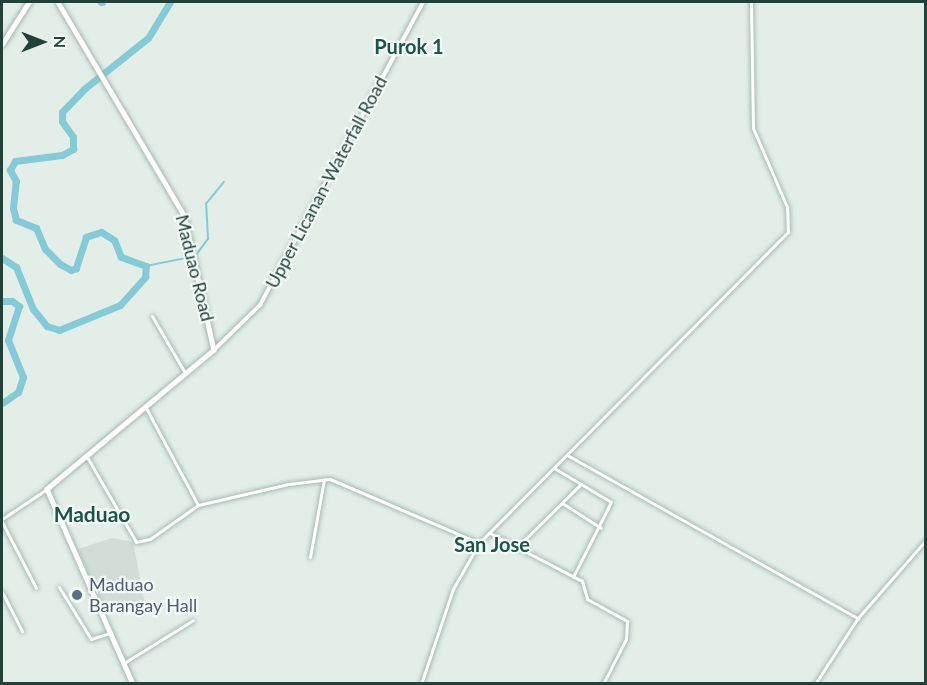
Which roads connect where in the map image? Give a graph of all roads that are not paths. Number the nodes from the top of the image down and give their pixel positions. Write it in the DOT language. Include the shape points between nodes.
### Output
graph roads {
  1 [pos="29,2"];
  2 [pos="58,2"];
  3 [pos="423,2"];
  4 [pos="751,2"];
  5 [pos="2,44"];
  6 [pos="152,316"];
  7 [pos="214,350"];
  8 [pos="186,373"];
  9 [pos="146,408"];
  10 [pos="567,455"];
  11 [pos="87,457"];
  12 [pos="554,468"];
  13 [pos="324,479"];
  14 [pos="581,484"];
  15 [pos="46,489"];
  16 [pos="562,503"];
  17 [pos="198,504"];
  18 [pos="2,521"];
  19 [pos="601,528"];
  20 [pos="490,533"];
  21 [pos="926,540"];
  22 [pos="479,543"];
  23 [pos="516,548"];
  24 [pos="310,556"];
  25 [pos="573,577"];
  26 [pos="59,587"];
  27 [pos="36,588"];
  28 [pos="2,592"];
  29 [pos="858,618"];
  30 [pos="193,620"];
  31 [pos="22,631"];
  32 [pos="110,633"];
  33 [pos="124,663"];
  34 [pos="133,684"];
  35 [pos="421,684"];
  36 [pos="603,684"];
  37 [pos="815,684"];
  1 -- 5 [label="main road"];
  2 -- 7 [label="main road, Maduao Road" via="184,215"];
  3 -- 7 [label="street, Upper Licanan-Waterfall Road" via="260,305"];
  4 -- 10 [label="street" via="753,128 789,212 788,232"];
  6 -- 8 [label="street"];
  7 -- 8 [label="main road"];
  8 -- 9 [label="main road"];
  9 -- 11 [label="main road"];
  9 -- 17 [label="street"];
  10 -- 12 [label="street"];
  10 -- 29 [label="street"];
  11 -- 15 [label="main road"];
  11 -- 17 [label="street" via="136,542 150,539"];
  12 -- 14 [label="street"];
  12 -- 20 [label="street"];
  13 -- 17 [label="street"];
  13 -- 22 [label="street" via="340,480"];
  13 -- 24 [label="street"];
  14 -- 16 [label="street"];
  14 -- 19 [label="street" via="611,502"];
  15 -- 18 [label="street"];
  15 -- 32 [label="main road"];
  16 -- 19 [label="street"];
  16 -- 23 [label="street"];
  18 -- 27 [label="street"];
  19 -- 25 [label="street"];
  20 -- 22 [label="street"];
  20 -- 23 [label="street"];
  21 -- 29 [label="street"];
  22 -- 35 [label="street" via="453,589"];
  23 -- 25 [label="street"];
  25 -- 36 [label="street" via="584,584 587,599 628,625"];
  26 -- 32 [label="street" via="91,639"];
  28 -- 31 [label="street"];
  29 -- 37 [label="street"];
  30 -- 33 [label="street"];
  32 -- 33 [label="main road"];
  33 -- 34 [label="main road"];
}
